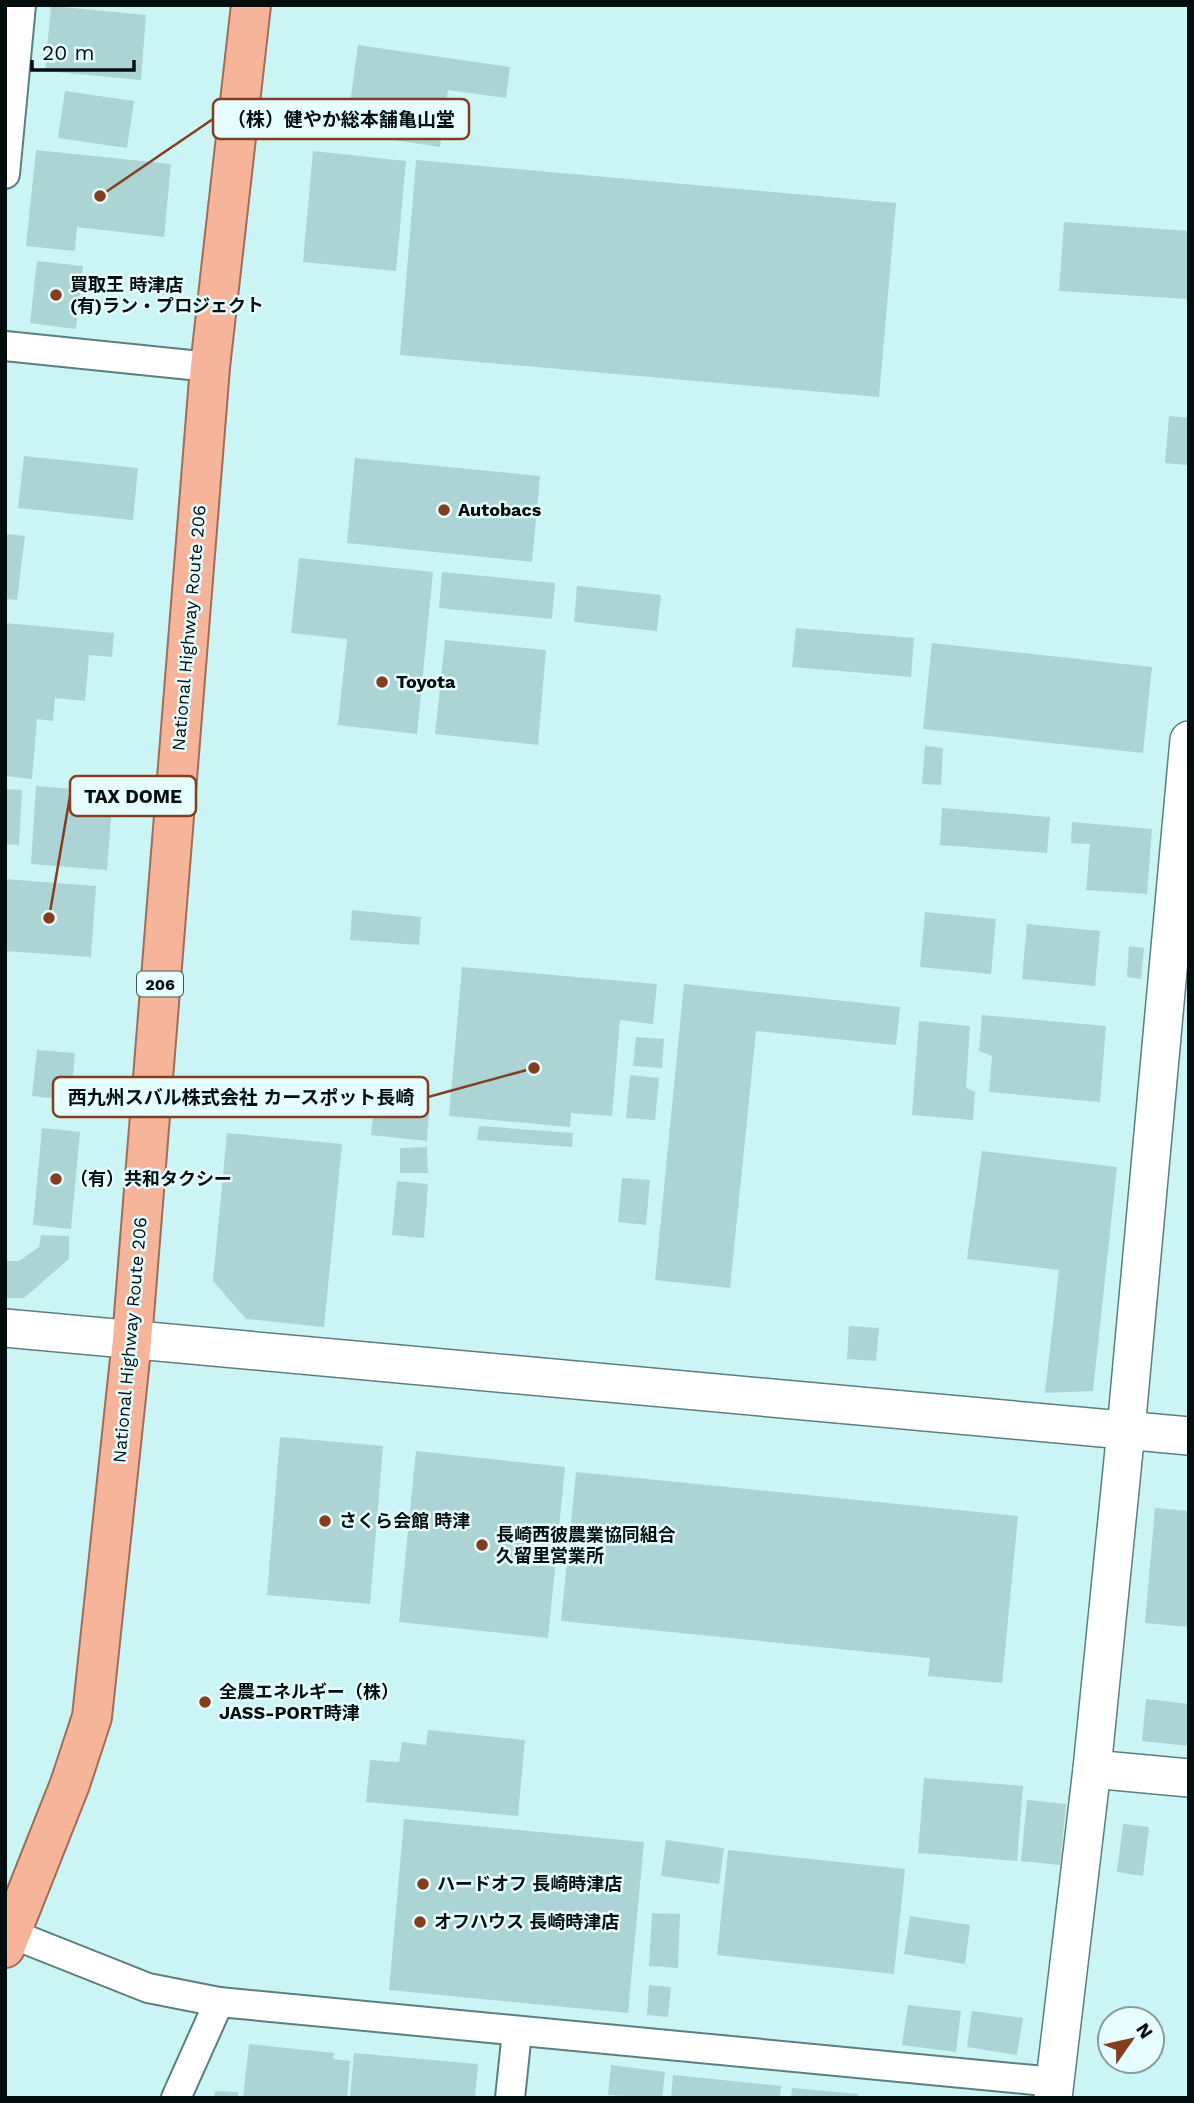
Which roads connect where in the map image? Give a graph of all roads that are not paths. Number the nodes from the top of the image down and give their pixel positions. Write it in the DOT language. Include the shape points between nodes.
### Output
graph roads {
  1 [pos="21,5"];
  2 [pos="251,5"];
  3 [pos="5,174"];
  4 [pos="5,346"];
  5 [pos="211,367"];
  6 [pos="1189,740"];
  7 [pos="5,1328"];
  8 [pos="131,1340"];
  9 [pos="1126,1430"];
  10 [pos="1189,1436"];
  11 [pos="1092,1769"];
  12 [pos="1189,1778"];
  13 [pos="8,1941"];
  14 [pos="219,2002"];
  15 [pos="517,2032"];
  16 [pos="1054,2090"];
  17 [pos="176,2098"];
  18 [pos="510,2098"];
  1 -- 3 [label="street"];
  2 -- 5 [label="highway, National Highway Route 206 / 206"];
  4 -- 5 [label="street"];
  5 -- 8 [label="highway, National Highway Route 206 / 206"];
  6 -- 9 [label="street"];
  7 -- 8 [label="street"];
  8 -- 9 [label="street"];
  8 -- 13 [label="highway, National Highway Route 206 / 206" via="92,1717"];
  9 -- 10 [label="street"];
  9 -- 11 [label="street"];
  11 -- 12 [label="street"];
  11 -- 16 [label="street"];
  13 -- 14 [label="street" via="148,1988"];
  14 -- 15 [label="street"];
  14 -- 17 [label="street"];
  15 -- 16 [label="street"];
  15 -- 18 [label="street"];
}
